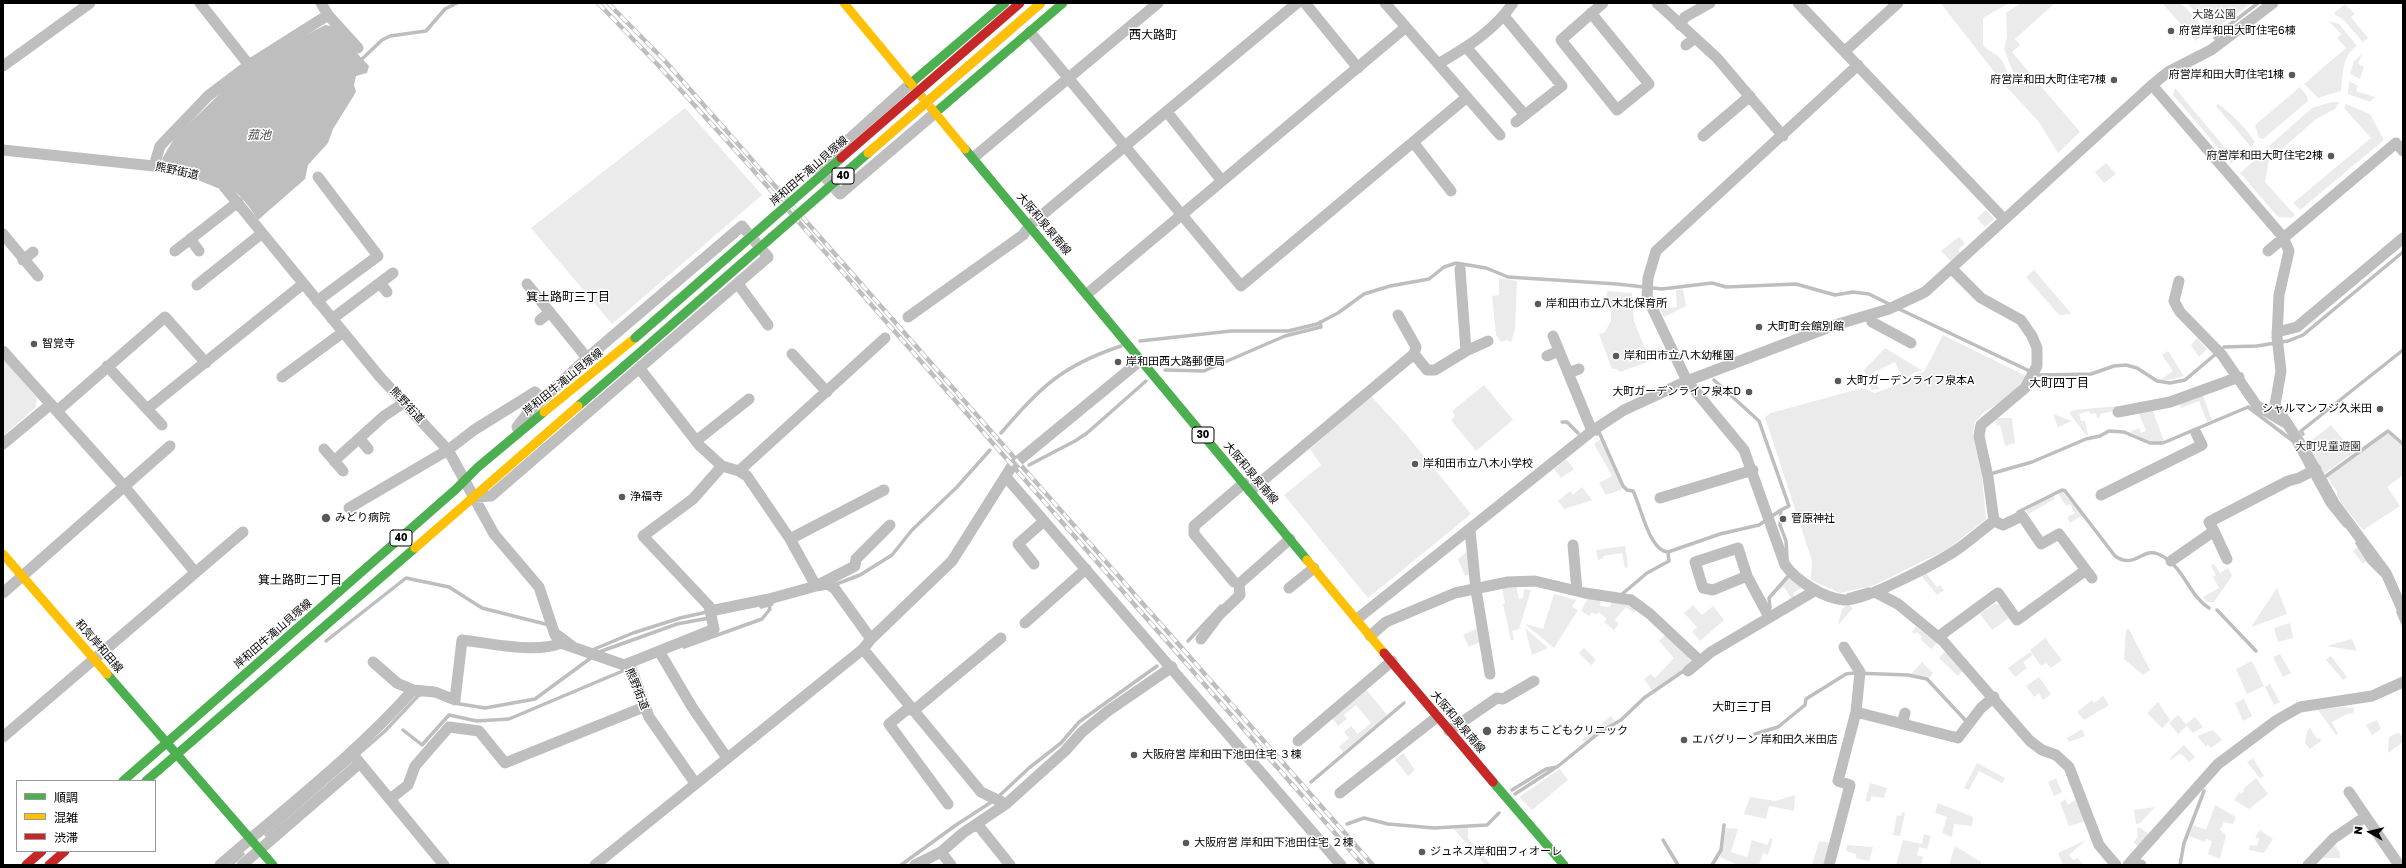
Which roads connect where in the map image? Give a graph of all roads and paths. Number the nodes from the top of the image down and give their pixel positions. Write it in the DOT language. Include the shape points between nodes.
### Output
graph roads {
  1 [pos="90,3"];
  2 [pos="200,3"];
  3 [pos="321,3"];
  4 [pos="844,3"];
  5 [pos="1005,3"];
  6 [pos="1020,3"];
  7 [pos="1041,3"];
  8 [pos="1062,3"];
  9 [pos="1158,3"];
  10 [pos="1297,3"];
  11 [pos="1305,3"];
  12 [pos="1385,3"];
  13 [pos="1513,3"];
  14 [pos="1603,3"];
  15 [pos="1657,3"];
  16 [pos="1710,3"];
  17 [pos="1798,3"];
  18 [pos="2273,3"];
  19 [pos="1893,5"];
  20 [pos="1591,13"];
  21 [pos="328,15"];
  22 [pos="1504,16"];
  23 [pos="1680,25"];
  24 [pos="1406,28"];
  25 [pos="1030,32"];
  26 [pos="1466,47"];
  27 [pos="358,48"];
  28 [pos="1845,51"];
  29 [pos="1438,64"];
  30 [pos="249,65"];
  31 [pos="1858,65"];
  32 [pos="3,66"];
  33 [pos="1358,68"];
  34 [pos="1068,78"];
  35 [pos="910,84"];
  36 [pos="2152,85"];
  37 [pos="1750,96"];
  38 [pos="1466,97"];
  39 [pos="1167,112"];
  40 [pos="935,113"];
  41 [pos="1526,114"];
  42 [pos="1516,122"];
  43 [pos="1500,135"];
  44 [pos="1703,136"];
  45 [pos="1783,136"];
  46 [pos="1413,142"];
  47 [pos="1125,147"];
  48 [pos="3,150"];
  49 [pos="2403,151"];
  50 [pos="973,158"];
  51 [pos="154,166"];
  52 [pos="318,177"];
  53 [pos="1222,181"];
  54 [pos="1451,191"];
  55 [pos="238,202"];
  56 [pos="1182,215"];
  57 [pos="2004,219"];
  58 [pos="1030,225"];
  59 [pos="3,234"];
  60 [pos="261,234"];
  61 [pos="2283,237"];
  62 [pos="2403,238"];
  63 [pos="190,239"];
  64 [pos="175,251"];
  65 [pos="199,251"];
  66 [pos="2268,251"];
  67 [pos="33,252"];
  68 [pos="23,260"];
  69 [pos="1460,268"];
  70 [pos="1952,269"];
  71 [pos="392,273"];
  72 [pos="38,276"];
  73 [pos="2179,281"];
  74 [pos="380,283"];
  75 [pos="303,284"];
  76 [pos="527,284"];
  77 [pos="738,284"];
  78 [pos="197,285"];
  79 [pos="388,292"];
  80 [pos="1087,294"];
  81 [pos="317,301"];
  82 [pos="550,312"];
  83 [pos="1870,314"];
  84 [pos="1398,315"];
  85 [pos="908,317"];
  86 [pos="332,319"];
  87 [pos="540,320"];
  88 [pos="768,325"];
  89 [pos="342,333"];
  90 [pos="1553,336"];
  91 [pos="885,338"];
  92 [pos="2277,339"];
  93 [pos="1488,341"];
  94 [pos="1911,343"];
  95 [pos="3,351"];
  96 [pos="1466,351"];
  97 [pos="1559,351"];
  98 [pos="792,354"];
  99 [pos="1414,354"];
  100 [pos="1547,356"];
  101 [pos="587,358"];
  102 [pos="1140,360"];
  103 [pos="206,363"];
  104 [pos="107,366"];
  105 [pos="640,369"];
  106 [pos="1580,369"];
  107 [pos="1568,373"];
  108 [pos="282,377"];
  109 [pos="2239,377"];
  110 [pos="1686,381"];
  111 [pos="827,392"];
  112 [pos="542,399"];
  113 [pos="749,399"];
  114 [pos="405,402"];
  115 [pos="54,407"];
  116 [pos="147,409"];
  117 [pos="2118,412"];
  118 [pos="162,425"];
  119 [pos="2290,426"];
  120 [pos="1592,431"];
  121 [pos="2196,433"];
  122 [pos="360,439"];
  123 [pos="696,441"];
  124 [pos="3,444"];
  125 [pos="170,446"];
  126 [pos="368,448"];
  127 [pos="324,449"];
  128 [pos="448,450"];
  129 [pos="497,451"];
  130 [pos="334,461"];
  131 [pos="722,466"];
  132 [pos="2316,469"];
  133 [pos="1753,470"];
  134 [pos="342,471"];
  135 [pos="739,471"];
  136 [pos="1006,478"];
  137 [pos="466,481"];
  138 [pos="124,486"];
  139 [pos="1247,487"];
  140 [pos="884,490"];
  141 [pos="2101,495"];
  142 [pos="474,497"];
  143 [pos="1660,498"];
  144 [pos="349,508"];
  145 [pos="1044,521"];
  146 [pos="1994,521"];
  147 [pos="890,526"];
  148 [pos="1470,530"];
  149 [pos="2214,530"];
  150 [pos="243,532"];
  151 [pos="790,539"];
  152 [pos="1290,539"];
  153 [pos="1573,545"];
  154 [pos="3,554"];
  155 [pos="2228,559"];
  156 [pos="2171,561"];
  157 [pos="1034,564"];
  158 [pos="1314,568"];
  159 [pos="1086,569"];
  160 [pos="195,572"];
  161 [pos="22,576"];
  162 [pos="1747,576"];
  163 [pos="1239,584"];
  164 [pos="816,586"];
  165 [pos="1290,588"];
  166 [pos="1476,590"];
  167 [pos="1816,590"];
  168 [pos="1577,591"];
  169 [pos="1875,592"];
  170 [pos="3,593"];
  171 [pos="2403,611"];
  172 [pos="711,615"];
  173 [pos="1769,617"];
  174 [pos="1357,619"];
  175 [pos="1026,623"];
  176 [pos="1370,636"];
  177 [pos="1938,636"];
  178 [pos="1001,638"];
  179 [pos="871,639"];
  180 [pos="1201,639"];
  181 [pos="561,643"];
  182 [pos="1844,648"];
  183 [pos="863,649"];
  184 [pos="659,651"];
  185 [pos="93,658"];
  186 [pos="1699,660"];
  187 [pos="1392,661"];
  188 [pos="373,662"];
  189 [pos="629,663"];
  190 [pos="1172,668"];
  191 [pos="1688,671"];
  192 [pos="1490,674"];
  193 [pos="1534,681"];
  194 [pos="2403,682"];
  195 [pos="413,690"];
  196 [pos="1994,697"];
  197 [pos="644,707"];
  198 [pos="912,709"];
  199 [pos="1856,712"];
  200 [pos="1905,713"];
  201 [pos="1437,717"];
  202 [pos="1902,724"];
  203 [pos="1449,731"];
  204 [pos="3,737"];
  205 [pos="1303,740"];
  206 [pos="168,742"];
  207 [pos="178,753"];
  208 [pos="355,758"];
  209 [pos="727,758"];
  210 [pos="124,780"];
  211 [pos="147,780"];
  212 [pos="695,783"];
  213 [pos="2349,792"];
  214 [pos="1340,793"];
  215 [pos="390,799"];
  216 [pos="948,804"];
  217 [pos="1006,804"];
  218 [pos="2365,817"];
  219 [pos="978,825"];
  220 [pos="250,839"];
  221 [pos="260,850"];
  222 [pos="41,852"];
  223 [pos="64,852"];
  224 [pos="941,852"];
  225 [pos="2396,864"];
  226 [pos="26,865"];
  227 [pos="49,865"];
  228 [pos="220,865"];
  229 [pos="242,865"];
  230 [pos="272,865"];
  231 [pos="444,865"];
  232 [pos="595,865"];
  233 [pos="915,865"];
  234 [pos="951,865"];
  235 [pos="1010,865"];
  236 [pos="1341,865"];
  237 [pos="1564,865"];
  238 [pos="1829,865"];
  239 [pos="2116,865"];
  240 [pos="2129,865"];
  241 [pos="2141,865"];
  242 [pos="2308,865"];
  1 -- 32 [label="street"];
  2 -- 30 [label="street"];
  3 -- 21 [label="street"];
  4 -- 35 [label="main road, 大阪和泉泉南線 / 30"];
  5 -- 35 [label="main road"];
  6 -- 129 [label="main road, 岸和田牛滝山貝塚線 / 40, bridge" via="575,390"];
  7 -- 142 [label="main road, 40, bridge"];
  8 -- 25 [label="main road"];
  9 -- 34 [label="street"];
  10 -- 39 [label="street"];
  11 -- 33 [label="street"];
  12 -- 24 [label="street"];
  13 -- 22 [label="street"];
  14 -- 20 [label="street"];
  15 -- 23 [label="street"];
  16 -- 23 [label="street" via="1685,17"];
  17 -- 28 [label="street"];
  18 -- 36 [label="street" via="2211,50 2168,72"];
  19 -- 28 [label="street"];
  20 -- 20 [label="street" via="1649,84 1617,110 1561,40"];
  21 -- 27 [label="street"];
  21 -- 30 [label="street"];
  22 -- 26 [label="street"];
  22 -- 41 [label="street" via="1562,86"];
  23 -- 37 [label="street" via="1690,42 1717,58"];
  24 -- 29 [label="street"];
  24 -- 33 [label="street"];
  25 -- 34 [label="street"];
  25 -- 40 [label="main road"];
  26 -- 29 [label="street"];
  26 -- 41 [label="street"];
  28 -- 31 [label="street"];
  29 -- 38 [label="street"];
  30 -- 51 [label="street" via="208,96 160,146"];
  31 -- 45 [label="street"];
  31 -- 57 [label="street"];
  33 -- 53 [label="street"];
  34 -- 47 [label="street"];
  34 -- 50 [label="street"];
  35 -- 40 [label="main road, 大阪和泉泉南線 / 30"];
  35 -- 40 [label="street" via="817,168 840,194"];
  36 -- 57 [label="street"];
  36 -- 61 [label="street"];
  37 -- 44 [label="street"];
  37 -- 45 [label="street"];
  38 -- 43 [label="street"];
  38 -- 46 [label="street"];
  39 -- 47 [label="street"];
  39 -- 53 [label="street"];
  40 -- 50 [label="main road, 大阪和泉泉南線 / 30"];
  41 -- 42 [label="street"];
  45 -- 110 [label="street" via="1656,252 1647,286 1647,297"];
  46 -- 54 [label="street"];
  46 -- 56 [label="street" via="1241,286"];
  47 -- 56 [label="street"];
  47 -- 58 [label="street"];
  48 -- 51 [label="street, 熊野街道"];
  49 -- 61 [label="street" via="2396,143"];
  50 -- 58 [label="main road, 大阪和泉泉南線 / 30"];
  51 -- 55 [label="street, 熊野街道" via="195,173 222,184"];
  52 -- 81 [label="street" via="378,256"];
  53 -- 56 [label="street"];
  55 -- 60 [label="street, 熊野街道"];
  55 -- 63 [label="street"];
  56 -- 80 [label="street"];
  57 -- 70 [label="street"];
  58 -- 80 [label="main road, 大阪和泉泉南線 / 30"];
  58 -- 85 [label="street" via="1023,235"];
  59 -- 68 [label="street"];
  60 -- 75 [label="street, 熊野街道"];
  60 -- 78 [label="street"];
  61 -- 66 [label="street"];
  61 -- 92 [label="street" via="2288,251 2279,295"];
  62 -- 92 [label="street" via="2297,327"];
  63 -- 64 [label="street"];
  63 -- 65 [label="street"];
  67 -- 68 [label="street"];
  68 -- 72 [label="street"];
  69 -- 96 [label="street"];
  70 -- 83 [label="street" via="1925,292"];
  70 -- 146 [label="street" via="1981,298 2021,320 2037,348 2034,373 2025,388 1981,425 1979,436"];
  71 -- 74 [label="street"];
  73 -- 109 [label="street" via="2174,301 2180,312 2219,351"];
  74 -- 79 [label="street"];
  74 -- 86 [label="street"];
  75 -- 81 [label="street, 熊野街道"];
  75 -- 103 [label="street"];
  76 -- 82 [label="street"];
  77 -- 88 [label="street"];
  77 -- 101 [label="street" via="768,257 742,226"];
  77 -- 105 [label="street"];
  80 -- 102 [label="main road, 大阪和泉泉南線 / 30"];
  81 -- 86 [label="street, 熊野街道"];
  82 -- 87 [label="street"];
  82 -- 101 [label="street"];
  83 -- 94 [label="street" via="1872,322"];
  83 -- 110 [label="street"];
  84 -- 99 [label="street" via="1416,347"];
  86 -- 89 [label="street, 熊野街道"];
  89 -- 108 [label="street"];
  89 -- 114 [label="street, 熊野街道"];
  90 -- 97 [label="street"];
  91 -- 111 [label="street"];
  92 -- 119 [label="street" via="2282,371 2275,405"];
  93 -- 96 [label="street"];
  95 -- 115 [label="street"];
  96 -- 99 [label="street" via="1435,370 1427,370"];
  97 -- 100 [label="street"];
  97 -- 107 [label="street"];
  98 -- 111 [label="street"];
  99 -- 139 [label="street"];
  101 -- 112 [label="street"];
  102 -- 136 [label="street" via="1017,462"];
  102 -- 139 [label="main road, 大阪和泉泉南線 / 30"];
  103 -- 104 [label="street" via="165,317"];
  103 -- 116 [label="street"];
  104 -- 115 [label="street"];
  104 -- 116 [label="street"];
  105 -- 123 [label="street"];
  105 -- 142 [label="street" via="491,496"];
  106 -- 107 [label="street"];
  107 -- 120 [label="street"];
  109 -- 117 [label="street" via="2170,402"];
  109 -- 119 [label="street" via="2257,406"];
  110 -- 120 [label="street" via="1624,410"];
  110 -- 133 [label="street" via="1744,450"];
  111 -- 135 [label="street"];
  112 -- 128 [label="street" via="535,392 474,430"];
  112 -- 129 [label="street"];
  113 -- 123 [label="street"];
  114 -- 122 [label="street" via="384,416"];
  114 -- 128 [label="street, 熊野街道"];
  115 -- 124 [label="street"];
  115 -- 138 [label="street"];
  116 -- 118 [label="street"];
  119 -- 132 [label="street"];
  120 -- 148 [label="street"];
  121 -- 141 [label="street" via="2202,445"];
  122 -- 126 [label="street"];
  122 -- 130 [label="street"];
  123 -- 131 [label="street"];
  125 -- 138 [label="street"];
  127 -- 130 [label="street"];
  128 -- 137 [label="street, 熊野街道"];
  128 -- 144 [label="street"];
  129 -- 137 [label="main road, 岸和田牛滝山貝塚線 / 40"];
  130 -- 134 [label="street"];
  131 -- 135 [label="street"];
  131 -- 172 [label="street" via="693,499 643,536 709,606"];
  132 -- 149 [label="street" via="2209,522"];
  132 -- 171 [label="street" via="2334,503 2386,573"];
  133 -- 143 [label="street"];
  133 -- 167 [label="street" via="1785,565 1791,574"];
  135 -- 151 [label="street" via="747,476"];
  136 -- 145 [label="street"];
  136 -- 179 [label="street" via="952,561"];
  137 -- 142 [label="street, 熊野街道"];
  137 -- 206 [label="main road, 岸和田牛滝山貝塚線 / 40"];
  138 -- 160 [label="street"];
  138 -- 161 [label="street"];
  139 -- 152 [label="main road, 大阪和泉泉南線 / 30"];
  139 -- 163 [label="street" via="1194,526 1194,534 1234,582"];
  140 -- 151 [label="street"];
  142 -- 181 [label="street, 熊野街道" via="494,534 539,587"];
  142 -- 207 [label="main road, 40"];
  145 -- 157 [label="street" via="1018,544"];
  145 -- 159 [label="street"];
  146 -- 169 [label="street" via="1953,552"];
  146 -- 177 [label="street" via="2003,525 2022,516 2041,544 2059,534 2089,574 2017,620 1998,593"];
  147 -- 164 [label="street" via="856,559 855,566"];
  148 -- 166 [label="street"];
  148 -- 174 [label="street"];
  149 -- 155 [label="street"];
  149 -- 156 [label="street"];
  150 -- 160 [label="street"];
  151 -- 164 [label="street"];
  152 -- 158 [label="main road, 大阪和泉泉南線 / 30"];
  152 -- 163 [label="street"];
  153 -- 168 [label="street"];
  154 -- 161 [label="main road, 和気岸和田線"];
  158 -- 165 [label="street"];
  158 -- 174 [label="main road, 大阪和泉泉南線 / 30"];
  159 -- 175 [label="street"];
  159 -- 190 [label="street"];
  160 -- 185 [label="street"];
  161 -- 170 [label="street"];
  161 -- 185 [label="main road, 和気岸和田線"];
  162 -- 162 [label="street" via="1738,548 1695,562 1703,588 1713,590"];
  162 -- 173 [label="street"];
  163 -- 180 [label="street" via="1240,595 1219,615"];
  164 -- 172 [label="street"];
  164 -- 179 [label="street" via="832,587"];
  166 -- 168 [label="street" via="1508,582 1535,580"];
  166 -- 176 [label="street" via="1455,594 1411,610 1386,622"];
  166 -- 192 [label="street"];
  167 -- 169 [label="street" via="1845,601"];
  167 -- 173 [label="street"];
  168 -- 186 [label="street" via="1631,600 1650,614"];
  169 -- 177 [label="street" via="1898,604"];
  172 -- 184 [label="street" via="714,629"];
  173 -- 186 [label="street"];
  174 -- 176 [label="main road, 大阪和泉泉南線 / 30"];
  176 -- 187 [label="main road, 大阪和泉泉南線 / 30"];
  177 -- 196 [label="street"];
  178 -- 198 [label="street"];
  179 -- 183 [label="street"];
  181 -- 189 [label="street, 熊野街道" via="624,665"];
  181 -- 195 [label="street" via="554,646 525,647 462,640 455,700 435,692"];
  182 -- 199 [label="street" via="1860,672"];
  183 -- 198 [label="street"];
  183 -- 209 [label="street"];
  184 -- 189 [label="street"];
  184 -- 209 [label="street" via="692,707"];
  185 -- 204 [label="street"];
  185 -- 206 [label="main road, 和気岸和田線"];
  186 -- 191 [label="street"];
  187 -- 201 [label="main road, 大阪和泉泉南線 / 30"];
  187 -- 205 [label="street" via="1339,699"];
  188 -- 195 [label="street" via="396,683"];
  189 -- 197 [label="street, 熊野街道"];
  190 -- 217 [label="street" via="1108,711 1082,732 1065,751"];
  190 -- 236 [label="street"];
  193 -- 203 [label="street" via="1503,699 1497,698"];
  194 -- 240 [label="street" via="2372,696 2300,707 2277,720 2218,764"];
  195 -- 208 [label="street"];
  196 -- 202 [label="street" via="1981,708 1958,738"];
  196 -- 239 [label="street" via="2030,741 2042,750 2056,755 2069,767 2099,845"];
  197 -- 212 [label="street, 熊野街道"];
  197 -- 215 [label="street" via="505,763 479,731 449,727 415,766 408,785"];
  198 -- 216 [label="street" via="889,724"];
  198 -- 217 [label="street" via="981,792"];
  199 -- 202 [label="street"];
  199 -- 238 [label="street" via="1838,781 1850,785"];
  200 -- 202 [label="street"];
  201 -- 203 [label="main road, 大阪和泉泉南線 / 30"];
  201 -- 214 [label="street"];
  203 -- 237 [label="main road, 大阪和泉泉南線 / 30"];
  206 -- 207 [label="main road, 和気岸和田線"];
  206 -- 210 [label="main road, 岸和田牛滝山貝塚線 / 40"];
  207 -- 211 [label="main road, 40"];
  207 -- 220 [label="main road, 和気岸和田線"];
  208 -- 215 [label="street"];
  208 -- 220 [label="street"];
  208 -- 221 [label="street"];
  209 -- 212 [label="street"];
  212 -- 232 [label="street"];
  213 -- 218 [label="street"];
  215 -- 231 [label="street"];
  217 -- 219 [label="street"];
  218 -- 225 [label="street"];
  218 -- 242 [label="street" via="2334,838"];
  219 -- 224 [label="street" via="963,833"];
  219 -- 235 [label="street"];
  220 -- 221 [label="main road, 和気岸和田線"];
  220 -- 228 [label="street"];
  221 -- 229 [label="street"];
  221 -- 230 [label="main road, 和気岸和田線"];
  222 -- 226 [label="main road"];
  223 -- 227 [label="main road"];
  224 -- 233 [label="street"];
  224 -- 234 [label="street"];
  240 -- 241 [label="street"];
}
